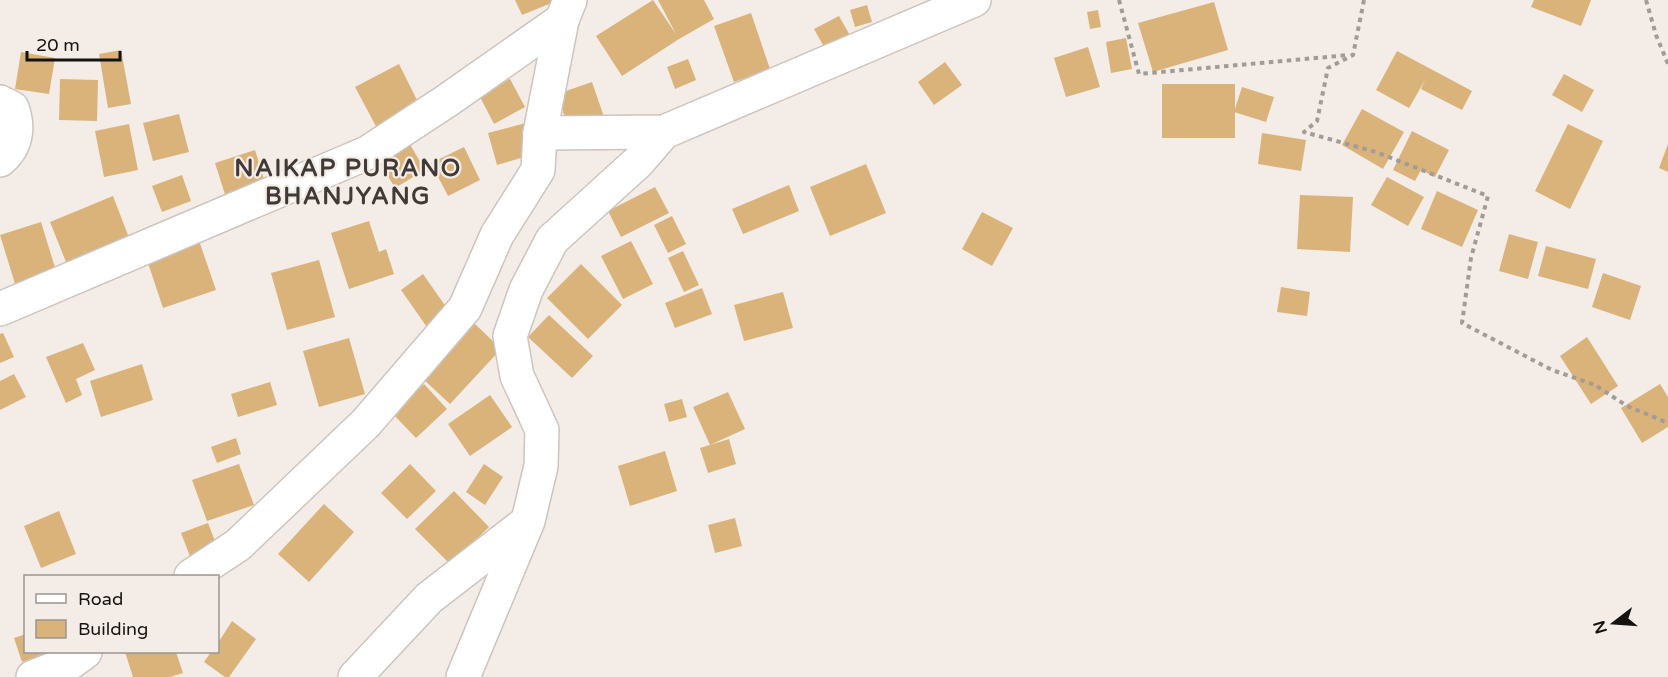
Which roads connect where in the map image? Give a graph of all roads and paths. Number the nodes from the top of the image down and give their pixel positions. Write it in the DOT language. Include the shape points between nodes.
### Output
graph roads {
  1 [pos="974,0"];
  2 [pos="1119,0"];
  3 [pos="1364,0"];
  4 [pos="1646,0"];
  5 [pos="566,10"];
  6 [pos="1353,55"];
  7 [pos="1668,64"];
  8 [pos="0,102"];
  9 [pos="664,132"];
  10 [pos="540,133"];
  11 [pos="0,160"];
  12 [pos="0,309"];
  13 [pos="1668,423"];
  14 [pos="528,522"];
  15 [pos="193,575"];
  16 [pos="82,653"];
  17 [pos="33,677"];
  18 [pos="354,677"];
  19 [pos="463,677"];
  1 -- 9 [label="street"];
  2 -- 6 [label="path" via="1139,74"];
  3 -- 6 [label="path"];
  4 -- 7 [label="path"];
  5 -- 10 [label="street"];
  5 -- 12 [label="street" via="444,102 367,153"];
  6 -- 13 [label="path" via="1328,68 1317,121 1304,132 1376,152 1488,196 1472,258 1462,323"];
  8 -- 11 [label="street" via="12,108 18,124 7,154"];
  9 -- 10 [label="street"];
  9 -- 14 [label="street" via="638,162 552,240 526,290 510,336 517,376 542,430 541,466"];
  10 -- 15 [label="street" via="538,170 497,235 465,308 366,423 238,545"];
  14 -- 18 [label="street" via="429,598"];
  14 -- 19 [label="street"];
  16 -- 17 [label="street" via="71,662"];
}
